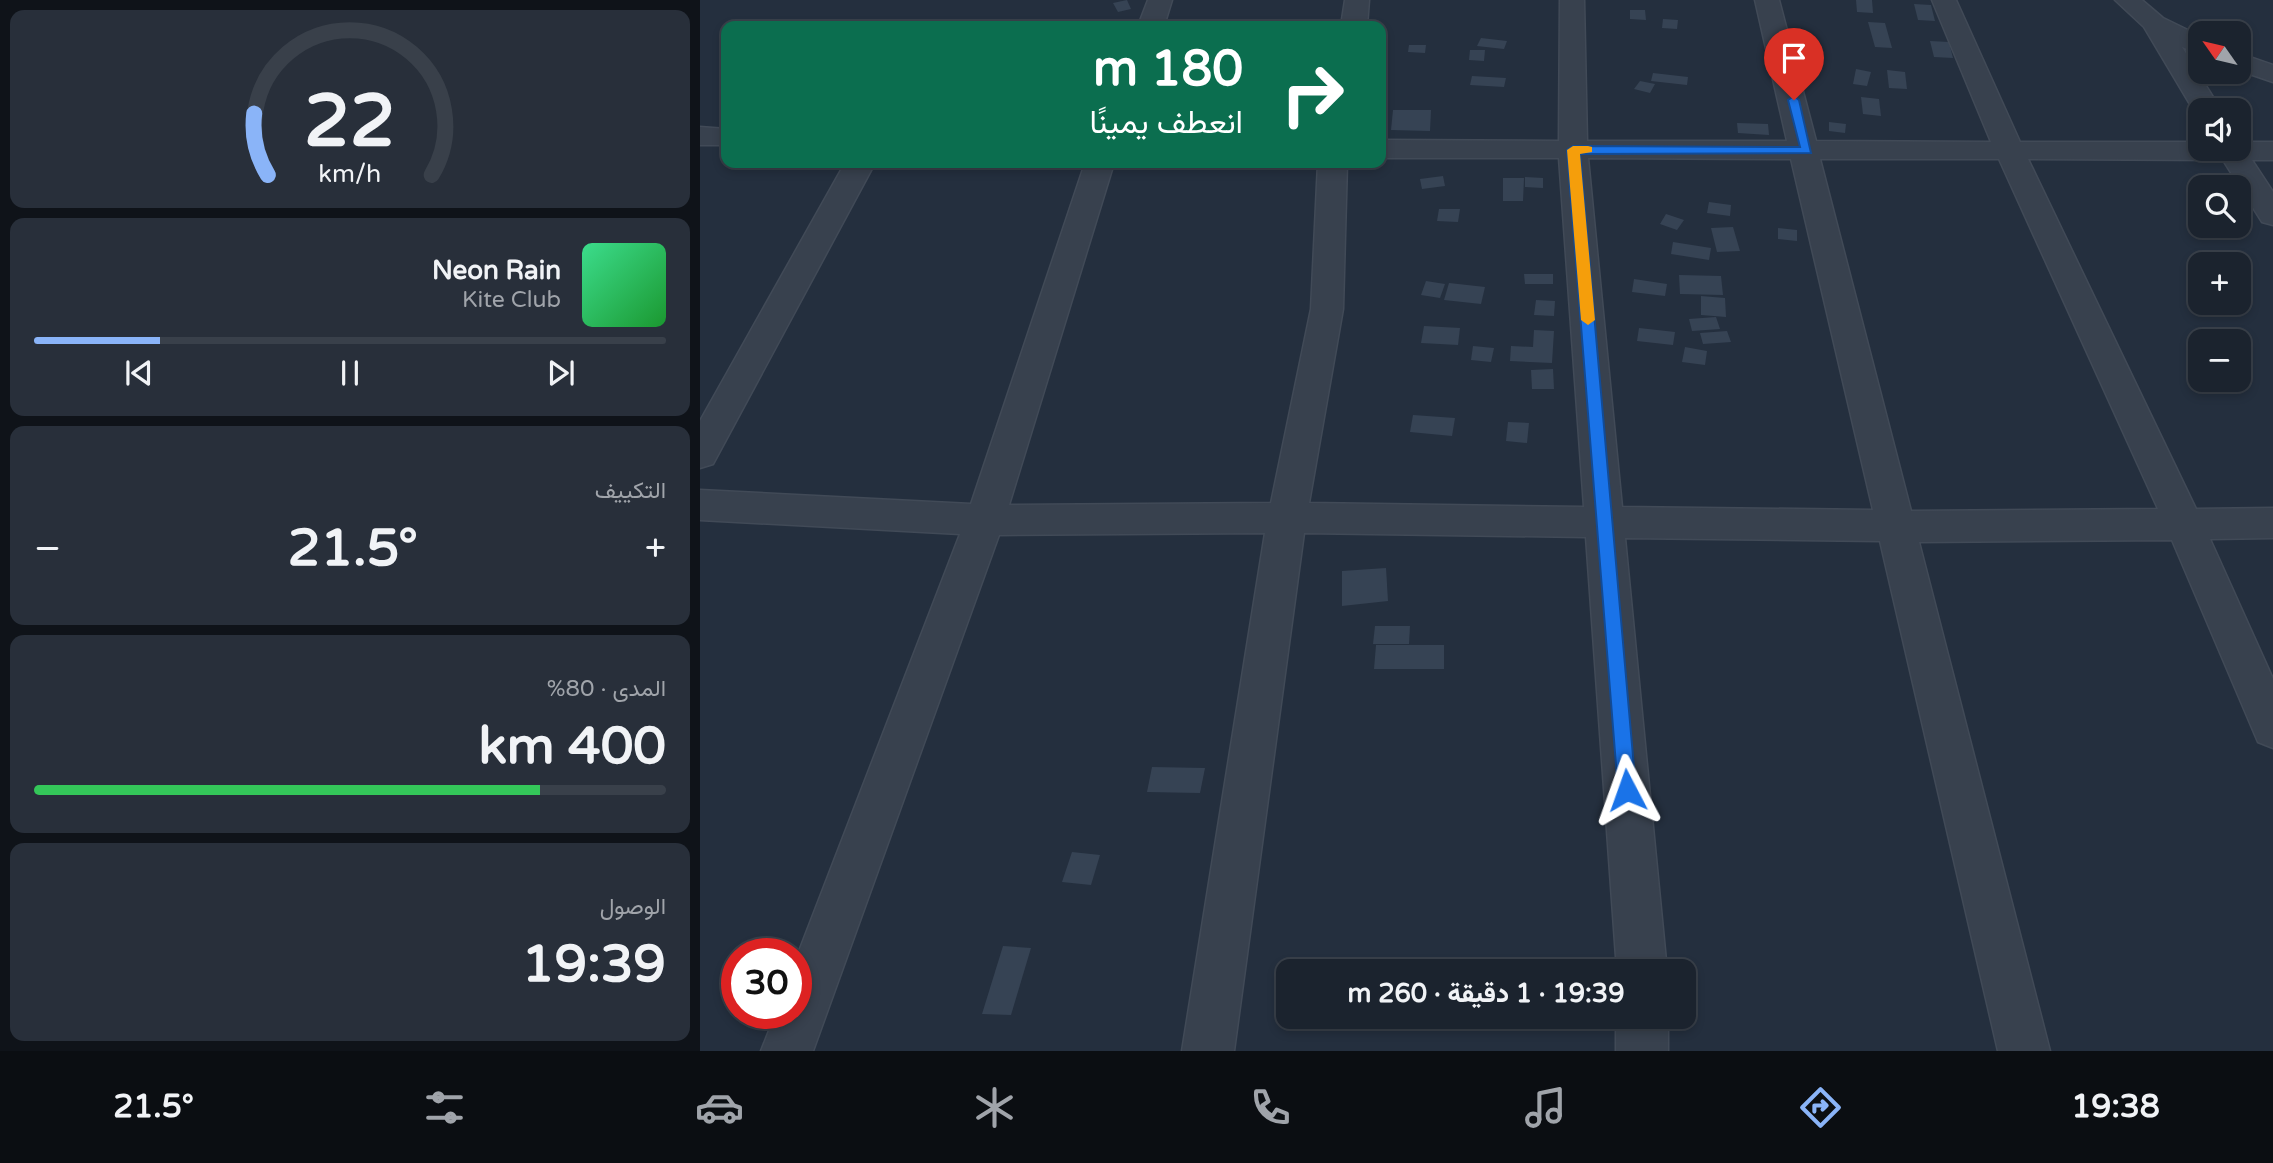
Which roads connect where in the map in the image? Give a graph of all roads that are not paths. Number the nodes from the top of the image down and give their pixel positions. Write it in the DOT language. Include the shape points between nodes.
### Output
graph roads {
  1 [pos="1160,0"];
  2 [pos="1357,0"];
  3 [pos="1572,0"];
  4 [pos="1768,0"];
  5 [pos="1944,0"];
  6 [pos="2127,0"];
  7 [pos="1153,21"];
  8 [pos="1355,21"];
  9 [pos="2154,23"];
  10 [pos="2188,40"];
  11 [pos="2251,66"];
  12 [pos="2273,74"];
  13 [pos="2200,98"];
  14 [pos="700,136"];
  15 [pos="721,137"];
  16 [pos="1386,149"];
  17 [pos="1573,150"];
  18 [pos="1807,150"];
  19 [pos="2188,150"];
  20 [pos="2251,150"];
  21 [pos="2273,151"];
  22 [pos="2010,152"];
  23 [pos="2239,161"];
  24 [pos="857,168"];
  25 [pos="1098,168"];
  26 [pos="1333,168"];
  27 [pos="2273,215"];
  28 [pos="700,454"];
  29 [pos="700,505"];
  30 [pos="1287,518"];
  31 [pos="985,520"];
  32 [pos="1606,521"];
  33 [pos="2273,523"];
  34 [pos="1895,526"];
  35 [pos="2185,526"];
  36 [pos="2273,728"];
  37 [pos="1641,959"];
  38 [pos="1642,1029"];
  39 [pos="787,1051"];
  40 [pos="1208,1051"];
  41 [pos="1642,1051"];
  42 [pos="2024,1051"];
  1 -- 7 [label="street"];
  2 -- 8 [label="street"];
  3 -- 17 [label="street"];
  4 -- 18 [label="street"];
  5 -- 22 [label="street"];
  6 -- 9 [label="street"];
  9 -- 10 [label="street"];
  9 -- 13 [label="street"];
  11 -- 12 [label="street"];
  14 -- 15 [label="street"];
  16 -- 17 [label="street"];
  17 -- 18 [label="street"];
  17 -- 32 [label="street"];
  18 -- 22 [label="street"];
  18 -- 34 [label="street"];
  19 -- 22 [label="street"];
  20 -- 21 [label="street"];
  22 -- 35 [label="street"];
  23 -- 27 [label="street"];
  24 -- 28 [label="street"];
  25 -- 31 [label="street"];
  26 -- 30 [label="street" via="1327,309"];
  29 -- 31 [label="street"];
  30 -- 31 [label="street"];
  30 -- 32 [label="street"];
  30 -- 40 [label="street"];
  31 -- 39 [label="street"];
  32 -- 34 [label="street"];
  32 -- 37 [label="street"];
  33 -- 35 [label="street"];
  34 -- 35 [label="street"];
  34 -- 42 [label="street"];
  35 -- 36 [label="street"];
  38 -- 41 [label="street"];
}
